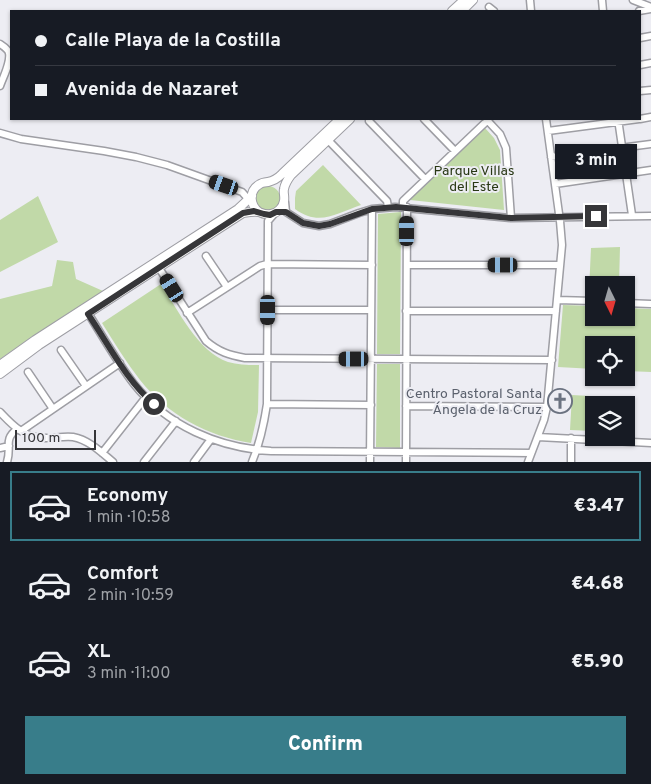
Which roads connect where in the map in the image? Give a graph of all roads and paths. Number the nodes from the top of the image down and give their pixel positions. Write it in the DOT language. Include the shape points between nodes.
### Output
graph roads {
  1 [pos="464,0"];
  2 [pos="473,0"];
  3 [pos="633,0"];
  4 [pos="651,8"];
  5 [pos="453,10"];
  6 [pos="463,10"];
  7 [pos="0,44"];
  8 [pos="0,86"];
  9 [pos="339,120"];
  10 [pos="349,120"];
  11 [pos="425,120"];
  12 [pos="486,120"];
  13 [pos="488,120"];
  14 [pos="546,120"];
  15 [pos="619,120"];
  16 [pos="370,121"];
  17 [pos="548,131"];
  18 [pos="0,133"];
  19 [pos="328,140"];
  20 [pos="651,144"];
  21 [pos="623,148"];
  22 [pos="455,151"];
  23 [pos="551,158"];
  24 [pos="651,170"];
  25 [pos="626,174"];
  26 [pos="425,180"];
  27 [pos="269,182"];
  28 [pos="555,184"];
  29 [pos="242,192"];
  30 [pos="252,197"];
  31 [pos="284,197"];
  32 [pos="388,207"];
  33 [pos="405,207"];
  34 [pos="372,209"];
  35 [pos="286,212"];
  36 [pos="261,213"];
  37 [pos="275,213"];
  38 [pos="632,215"];
  39 [pos="651,216"];
  40 [pos="511,218"];
  41 [pos="560,218"];
  42 [pos="268,221"];
  43 [pos="206,256"];
  44 [pos="267,264"];
  45 [pos="372,265"];
  46 [pos="407,265"];
  47 [pos="560,265"];
  48 [pos="159,268"];
  49 [pos="227,287"];
  50 [pos="557,300"];
  51 [pos="585,301"];
  52 [pos="635,303"];
  53 [pos="651,304"];
  54 [pos="268,310"];
  55 [pos="371,310"];
  56 [pos="406,311"];
  57 [pos="556,311"];
  58 [pos="187,313"];
  59 [pos="88,314"];
  60 [pos="60,350"];
  61 [pos="267,358"];
  62 [pos="371,359"];
  63 [pos="406,359"];
  64 [pos="552,360"];
  65 [pos="120,363"];
  66 [pos="0,365"];
  67 [pos="28,372"];
  68 [pos="0,374"];
  69 [pos="86,386"];
  70 [pos="146,397"];
  71 [pos="267,404"];
  72 [pos="371,406"];
  73 [pos="406,406"];
  74 [pos="547,407"];
  75 [pos="53,409"];
  76 [pos="0,412"];
  77 [pos="176,421"];
  78 [pos="19,430"];
  79 [pos="538,437"];
  80 [pos="571,438"];
  81 [pos="211,439"];
  82 [pos="651,443"];
  83 [pos="9,446"];
  84 [pos="0,448"];
  85 [pos="257,450"];
  86 [pos="370,452"];
  87 [pos="406,452"];
  88 [pos="102,453"];
  89 [pos="531,453"];
  90 [pos="7,462"];
  91 [pos="113,462"];
  92 [pos="144,462"];
  93 [pos="194,462"];
  94 [pos="252,462"];
  95 [pos="370,462"];
  96 [pos="406,462"];
  97 [pos="528,462"];
  98 [pos="571,462"];
  1 -- 5 [label="main road"];
  2 -- 6 [label="main road"];
  3 -- 4 [label="street"];
  7 -- 8 [label="street" via="9,52"];
  9 -- 27 [label="main road" via="282,174"];
  10 -- 19 [label="main road"];
  11 -- 22 [label="street"];
  12 -- 22 [label="street"];
  13 -- 40 [label="street" via="500,134 506,148"];
  14 -- 17 [label="street"];
  15 -- 17 [label="street"];
  15 -- 21 [label="street"];
  16 -- 26 [label="street"];
  17 -- 23 [label="street"];
  18 -- 29 [label="street" via="29,141 136,157"];
  19 -- 31 [label="main road" via="287,180"];
  19 -- 32 [label="street" via="387,201"];
  20 -- 21 [label="street"];
  21 -- 23 [label="street"];
  21 -- 25 [label="street"];
  22 -- 26 [label="street"];
  23 -- 28 [label="street"];
  24 -- 25 [label="street"];
  25 -- 28 [label="street"];
  25 -- 38 [label="street"];
  26 -- 33 [label="street" via="403,201"];
  27 -- 30 [label="main road" via="259,185"];
  27 -- 31 [label="main road" via="279,186"];
  28 -- 41 [label="street"];
  29 -- 30 [label="street"];
  29 -- 30 [label="street"];
  30 -- 36 [label="main road" via="255,209"];
  30 -- 66 [label="main road"];
  31 -- 35 [label="street"];
  31 -- 37 [label="main road" via="283,206"];
  32 -- 33 [label="street"];
  32 -- 34 [label="street"];
  33 -- 40 [label="street"];
  33 -- 46 [label="street"];
  34 -- 35 [label="street" via="319,226 303,223"];
  34 -- 45 [label="street"];
  35 -- 37 [label="street"];
  36 -- 37 [label="main road"];
  36 -- 42 [label="street"];
  36 -- 48 [label="main road" via="243,213"];
  37 -- 42 [label="street"];
  38 -- 39 [label="street"];
  38 -- 41 [label="street"];
  40 -- 41 [label="street"];
  41 -- 47 [label="street"];
  42 -- 44 [label="street"];
  43 -- 49 [label="street"];
  44 -- 45 [label="street"];
  44 -- 49 [label="street"];
  44 -- 54 [label="street"];
  45 -- 55 [label="street"];
  46 -- 47 [label="street"];
  46 -- 56 [label="street"];
  47 -- 50 [label="street"];
  48 -- 58 [label="street"];
  48 -- 59 [label="main road"];
  49 -- 58 [label="street"];
  50 -- 51 [label="street"];
  50 -- 57 [label="street"];
  52 -- 53 [label="street"];
  54 -- 55 [label="street"];
  54 -- 61 [label="street"];
  55 -- 62 [label="street"];
  56 -- 57 [label="street"];
  56 -- 63 [label="street"];
  57 -- 64 [label="street"];
  58 -- 61 [label="street" via="215,348 228,355"];
  59 -- 65 [label="street"];
  59 -- 68 [label="main road"];
  60 -- 69 [label="street"];
  61 -- 62 [label="street"];
  61 -- 71 [label="street"];
  62 -- 63 [label="street"];
  62 -- 72 [label="street"];
  63 -- 64 [label="street"];
  63 -- 73 [label="street"];
  64 -- 74 [label="street"];
  65 -- 69 [label="street"];
  65 -- 70 [label="street"];
  67 -- 75 [label="street"];
  69 -- 75 [label="street"];
  70 -- 77 [label="street"];
  70 -- 88 [label="street"];
  71 -- 72 [label="street"];
  71 -- 85 [label="street"];
  72 -- 86 [label="street"];
  73 -- 74 [label="street"];
  73 -- 87 [label="street"];
  74 -- 79 [label="street"];
  75 -- 78 [label="street"];
  76 -- 78 [label="street"];
  77 -- 81 [label="street"];
  77 -- 92 [label="street"];
  78 -- 83 [label="street" via="11,434"];
  78 -- 88 [label="street" via="32,437 73,437"];
  79 -- 80 [label="street"];
  79 -- 89 [label="street"];
  80 -- 82 [label="street"];
  80 -- 98 [label="street"];
  81 -- 85 [label="street"];
  81 -- 93 [label="street"];
  83 -- 84 [label="street"];
  83 -- 90 [label="street"];
  85 -- 86 [label="street"];
  85 -- 94 [label="street"];
  86 -- 87 [label="street"];
  86 -- 95 [label="street"];
  87 -- 89 [label="street"];
  87 -- 96 [label="street"];
  88 -- 91 [label="street"];
  89 -- 97 [label="street"];
}
